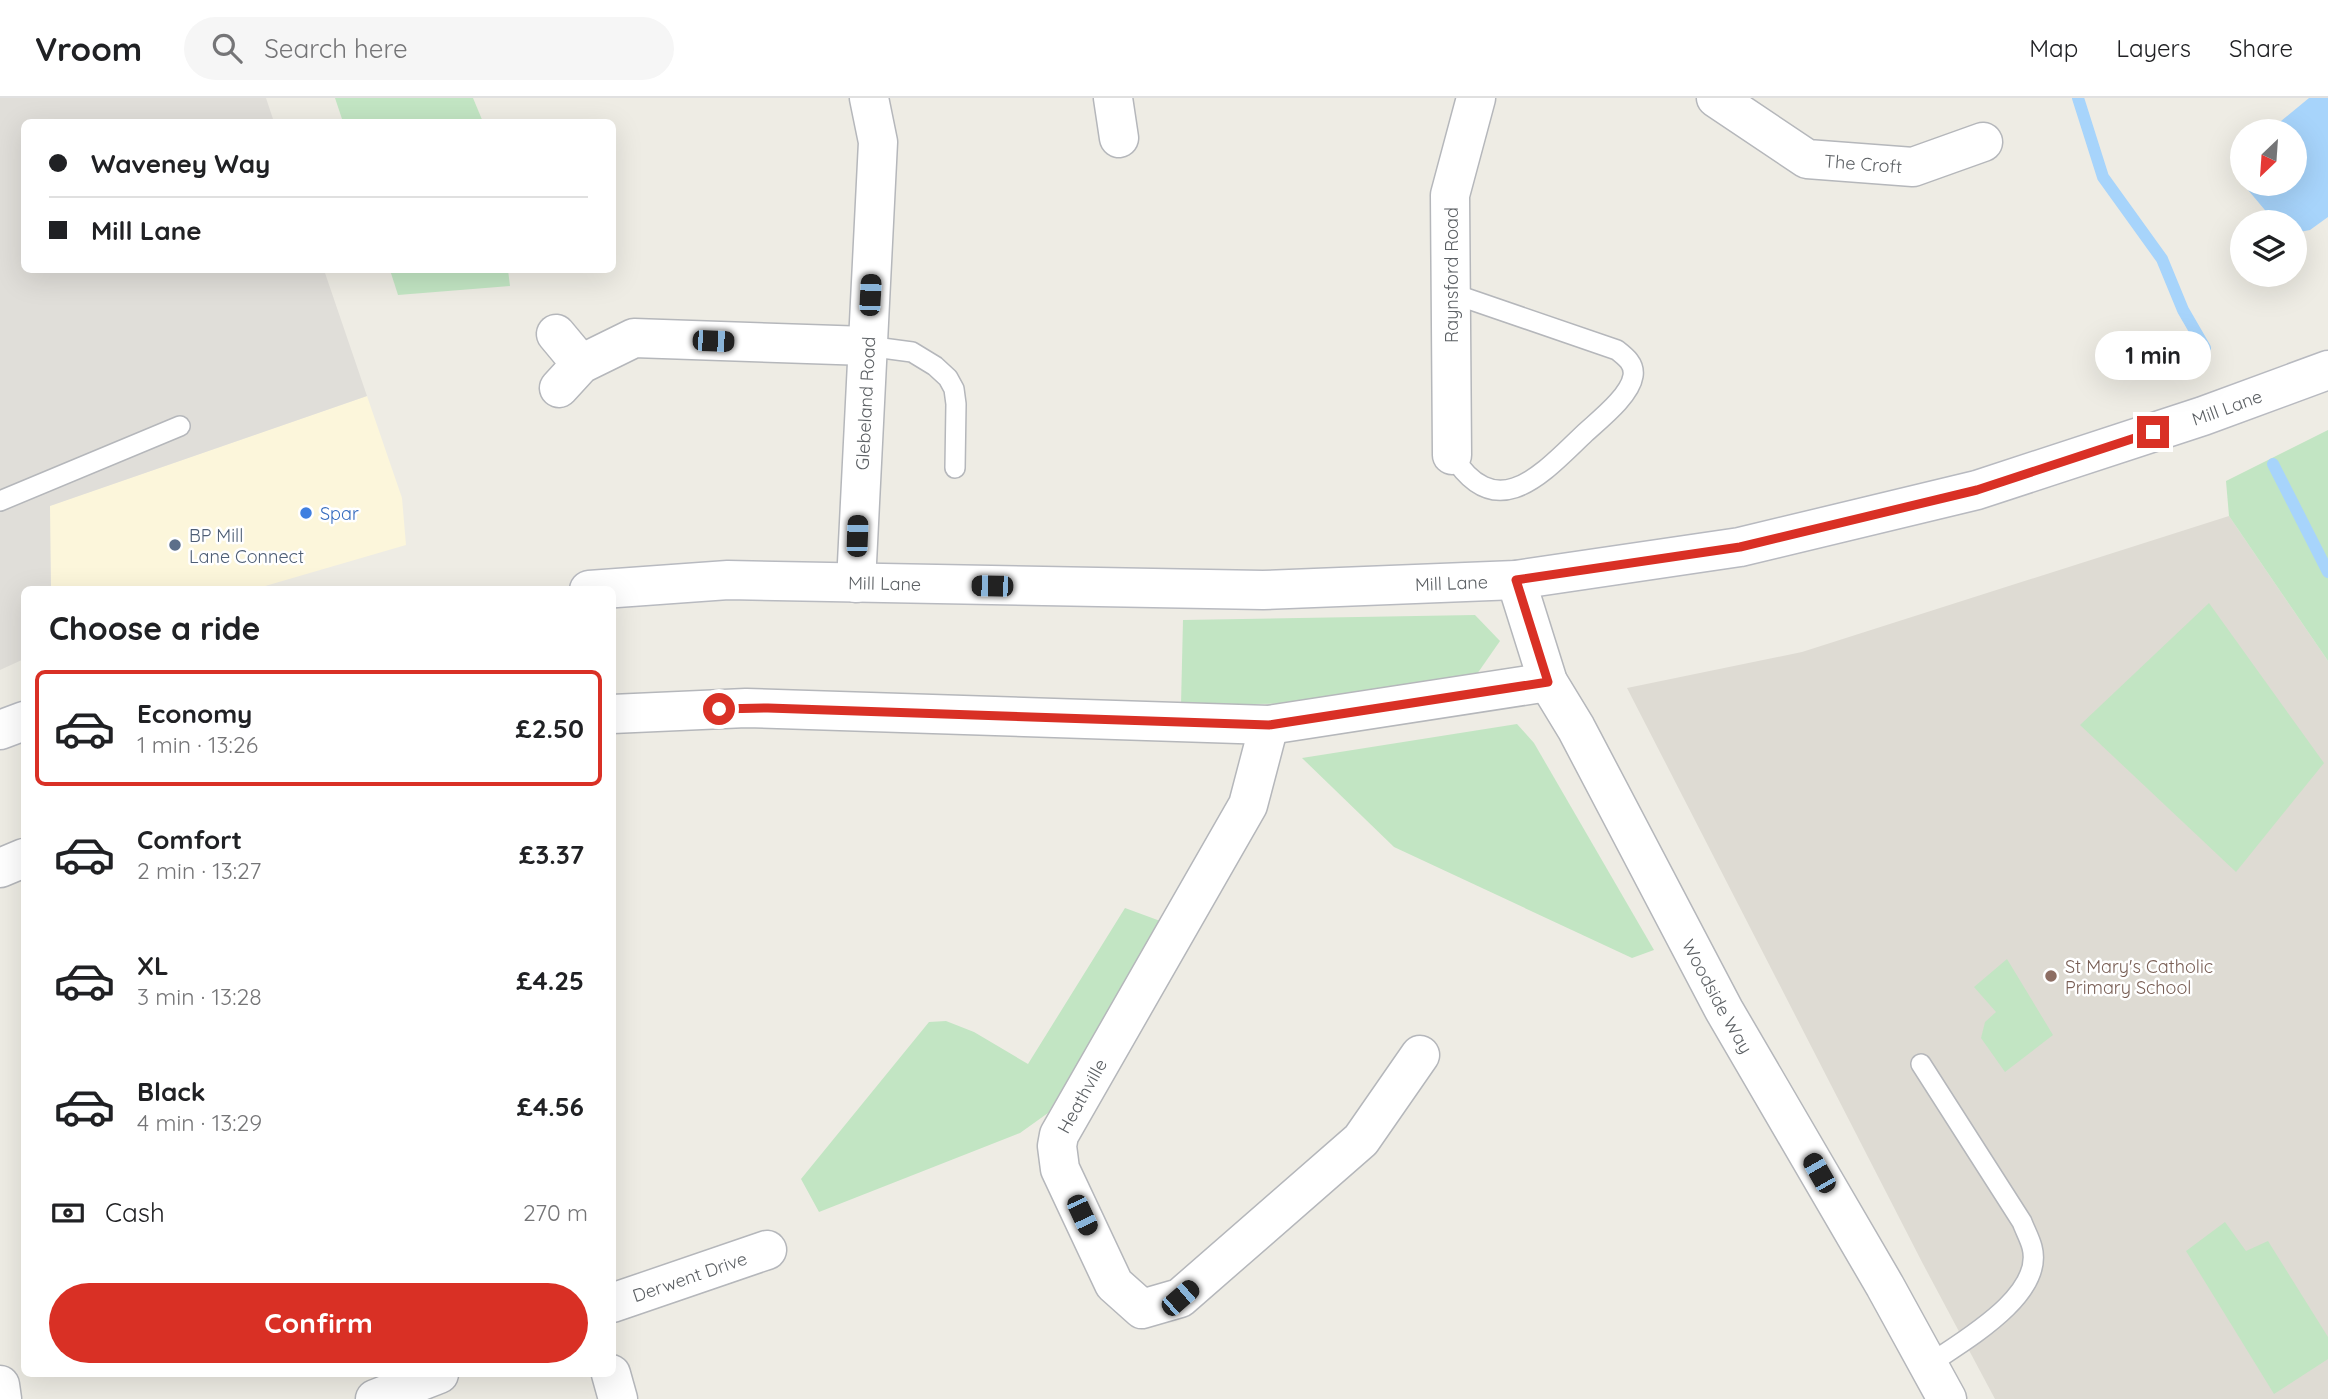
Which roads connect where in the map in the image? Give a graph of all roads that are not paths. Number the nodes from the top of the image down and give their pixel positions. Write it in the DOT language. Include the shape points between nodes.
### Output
graph roads {
  1 [pos="869,98"];
  2 [pos="1113,98"];
  3 [pos="1476,98"];
  4 [pos="1716,98"];
  5 [pos="1119,138"];
  6 [pos="1983,142"];
  7 [pos="1451,293"];
  8 [pos="556,334"];
  9 [pos="867,346"];
  10 [pos="2328,370"];
  11 [pos="180,426"];
  12 [pos="1452,455"];
  13 [pos="955,468"];
  14 [pos="0,501"];
  15 [pos="1516,580"];
  16 [pos="856,583"];
  17 [pos="616,587"];
  18 [pos="1548,682"];
  19 [pos="616,714"];
  20 [pos="21,722"];
  21 [pos="1269,725"];
  22 [pos="0,730"];
  23 [pos="21,859"];
  24 [pos="0,867"];
  25 [pos="1420,1055"];
  26 [pos="1921,1064"];
  27 [pos="767,1250"];
  28 [pos="616,1302"];
  29 [pos="1928,1365"];
  30 [pos="431,1377"];
  31 [pos="612,1377"];
  32 [pos="0,1385"];
  33 [pos="2,1399"];
  34 [pos="375,1399"];
  35 [pos="618,1399"];
  36 [pos="1947,1399"];
  1 -- 9 [label="street, Glebeland Road" via="878,142"];
  2 -- 5 [label="street"];
  3 -- 7 [label="street, Raynsford Road" via="1450,195"];
  4 -- 6 [label="street, The Croft" via="1807,159 1913,167"];
  7 -- 12 [label="street, Raynsford Road"];
  7 -- 12 [label="lane" via="1617,350 1634,373 1616,403 1526,484 1491,489 1471,479"];
  8 -- 9 [label="street" via="570,376 634,338"];
  9 -- 13 [label="lane" via="912,352 948,378 956,404"];
  9 -- 16 [label="street, Glebeland Road"];
  10 -- 15 [label="street, Mill Lane" via="1977,490 1740,547"];
  11 -- 14 [label="lane"];
  15 -- 16 [label="street, Mill Lane" via="1263,590"];
  15 -- 18 [label="street, Woodside Way"];
  16 -- 17 [label="street, Mill Lane" via="728,580"];
  18 -- 21 [label="street"];
  18 -- 29 [label="street, Woodside Way" via="1724,1010"];
  19 -- 21 [label="street" via="746,708"];
  20 -- 22 [label="street"];
  21 -- 25 [label="street, Heathville" via="1248,805 1059,1135 1060,1169 1114,1284 1142,1309 1180,1298 1361,1140"];
  23 -- 24 [label="street"];
  26 -- 29 [label="lane" via="2022,1222 2033,1249 2031,1274 2014,1300"];
  27 -- 28 [label="street, Derwent Drive"];
  29 -- 36 [label="street, Woodside Way"];
  30 -- 34 [label="street"];
  31 -- 35 [label="street"];
  32 -- 33 [label="street"];
}
